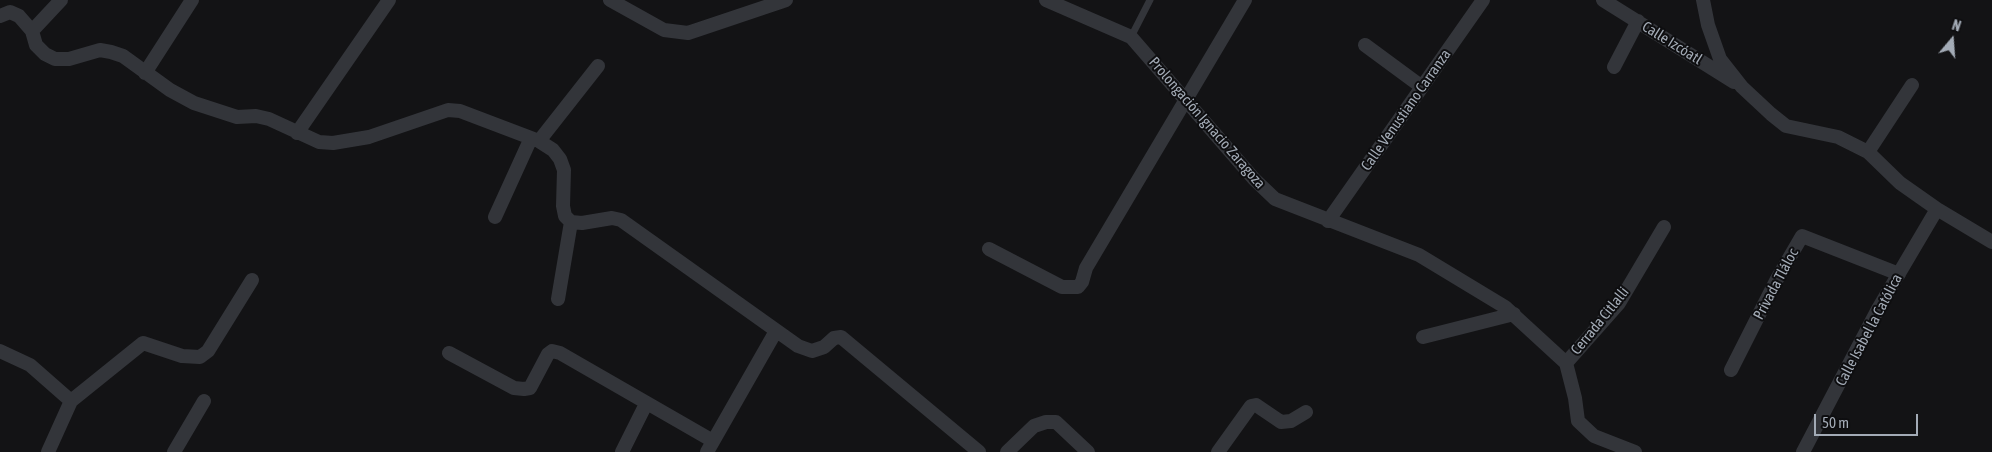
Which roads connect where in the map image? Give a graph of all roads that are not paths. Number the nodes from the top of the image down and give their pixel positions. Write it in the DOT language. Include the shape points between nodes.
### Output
graph roads {
  1 [pos="62,0"];
  2 [pos="192,0"];
  3 [pos="389,0"];
  4 [pos="610,0"];
  5 [pos="786,0"];
  6 [pos="1046,0"];
  7 [pos="1150,0"];
  8 [pos="1245,0"];
  9 [pos="1483,0"];
  10 [pos="1603,0"];
  11 [pos="1704,0"];
  12 [pos="0,16"];
  13 [pos="1638,21"];
  14 [pos="32,31"];
  15 [pos="1131,38"];
  16 [pos="1365,45"];
  17 [pos="598,66"];
  18 [pos="1614,67"];
  19 [pos="146,73"];
  20 [pos="1912,85"];
  21 [pos="1422,87"];
  22 [pos="1742,87"];
  23 [pos="1186,99"];
  24 [pos="297,133"];
  25 [pos="535,140"];
  26 [pos="1868,152"];
  27 [pos="1937,209"];
  28 [pos="495,216"];
  29 [pos="1328,220"];
  30 [pos="571,222"];
  31 [pos="1664,227"];
  32 [pos="1992,242"];
  33 [pos="989,249"];
  34 [pos="1898,274"];
  35 [pos="252,280"];
  36 [pos="558,299"];
  37 [pos="1514,314"];
  38 [pos="776,331"];
  39 [pos="1423,336"];
  40 [pos="0,351"];
  41 [pos="449,353"];
  42 [pos="1566,363"];
  43 [pos="1731,370"];
  44 [pos="71,401"];
  45 [pos="204,401"];
  46 [pos="646,404"];
  47 [pos="1306,412"];
  48 [pos="710,446"];
  49 [pos="48,452"];
  50 [pos="174,452"];
  51 [pos="622,452"];
  52 [pos="979,452"];
  53 [pos="1007,452"];
  54 [pos="1088,452"];
  55 [pos="1218,452"];
  56 [pos="1635,452"];
  57 [pos="1803,452"];
  1 -- 14 [label="street"];
  2 -- 19 [label="street"];
  3 -- 24 [label="street"];
  4 -- 5 [label="street" via="664,30 688,33"];
  6 -- 15 [label="street, Prolongación Ignacio Zaragoza"];
  7 -- 15 [label="lane"];
  8 -- 23 [label="street"];
  9 -- 21 [label="street, Calle Venustiano Carranza"];
  10 -- 13 [label="street, Calle Izcóatl"];
  11 -- 22 [label="street" via="1708,25 1720,59"];
  12 -- 14 [label="street" via="10,12"];
  13 -- 18 [label="street"];
  13 -- 22 [label="street, Calle Izcóatl"];
  14 -- 19 [label="street" via="36,45 55,59 69,59 100,50 122,56"];
  15 -- 23 [label="street, Prolongación Ignacio Zaragoza"];
  16 -- 21 [label="street"];
  17 -- 25 [label="street"];
  19 -- 24 [label="street" via="194,103 237,117 269,119"];
  20 -- 26 [label="street"];
  21 -- 29 [label="street, Calle Venustiano Carranza"];
  22 -- 26 [label="street" via="1786,126 1838,137"];
  23 -- 29 [label="street, Prolongación Ignacio Zaragoza" via="1254,179 1275,198"];
  23 -- 33 [label="street" via="1086,268 1078,287 1062,287"];
  24 -- 25 [label="street" via="318,142 333,143 369,137 448,110 460,111"];
  25 -- 28 [label="street"];
  25 -- 30 [label="street" via="553,150 560,159 564,170 563,206 565,216"];
  26 -- 27 [label="street" via="1900,183"];
  27 -- 32 [label="street"];
  27 -- 34 [label="street, Calle Isabel la Católica"];
  29 -- 37 [label="street, Prolongación Ignacio Zaragoza" via="1420,255"];
  30 -- 36 [label="street"];
  30 -- 38 [label="street" via="621,220"];
  31 -- 42 [label="street, Cerrada Citlalli" via="1619,303"];
  34 -- 43 [label="street, Privada Tláloc" via="1802,236"];
  34 -- 57 [label="street, Calle Isabel la Católica"];
  35 -- 44 [label="street" via="208,351 200,357 182,356 143,343"];
  37 -- 39 [label="street"];
  37 -- 42 [label="street, Prolongación Ignacio Zaragoza"];
  38 -- 48 [label="street"];
  38 -- 52 [label="street" via="812,351 841,337"];
  40 -- 44 [label="street" via="30,365"];
  41 -- 46 [label="street" via="514,388 524,390 530,388 548,354 552,351 560,353"];
  42 -- 56 [label="street" via="1578,421 1594,436"];
  44 -- 49 [label="street"];
  45 -- 50 [label="street"];
  46 -- 48 [label="street"];
  46 -- 51 [label="street"];
  47 -- 55 [label="street" via="1291,421 1281,422 1256,405 1251,406"];
  53 -- 54 [label="street" via="1034,426 1046,422 1056,422"];
}
